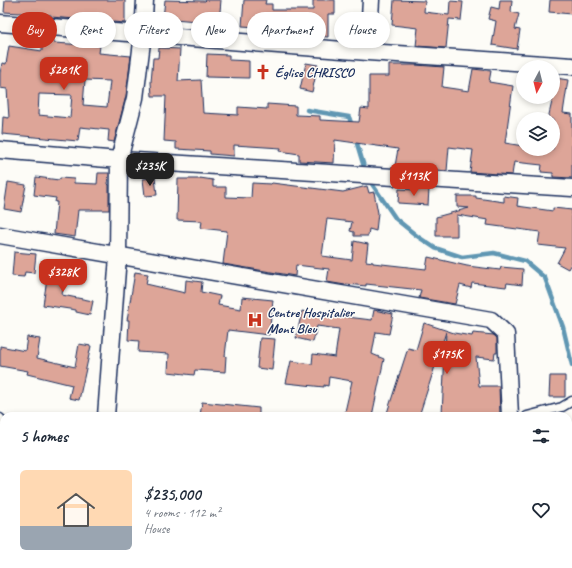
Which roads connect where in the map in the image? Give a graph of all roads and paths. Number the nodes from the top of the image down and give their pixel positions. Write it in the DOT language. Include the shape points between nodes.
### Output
graph roads {
  1 [pos="145,0"];
  2 [pos="371,0"];
  3 [pos="144,12"];
  4 [pos="0,23"];
  5 [pos="124,33"];
  6 [pos="183,37"];
  7 [pos="141,48"];
  8 [pos="368,52"];
  9 [pos="572,66"];
  10 [pos="0,150"];
  11 [pos="120,160"];
  12 [pos="572,188"];
  13 [pos="0,235"];
  14 [pos="118,256"];
  15 [pos="572,401"];
  16 [pos="106,412"];
  17 [pos="510,412"];
  18 [pos="543,412"];
  1 -- 3 [label="street"];
  2 -- 8 [label="street"];
  4 -- 5 [label="street"];
  6 -- 8 [label="street"];
  7 -- 11 [label="street" via="135,98"];
  8 -- 9 [label="street"];
  10 -- 11 [label="street"];
  11 -- 12 [label="street"];
  11 -- 14 [label="street"];
  13 -- 14 [label="street"];
  14 -- 16 [label="street"];
  14 -- 17 [label="street" via="491,320 506,334"];
  15 -- 18 [label="lane" via="562,407"];
}
